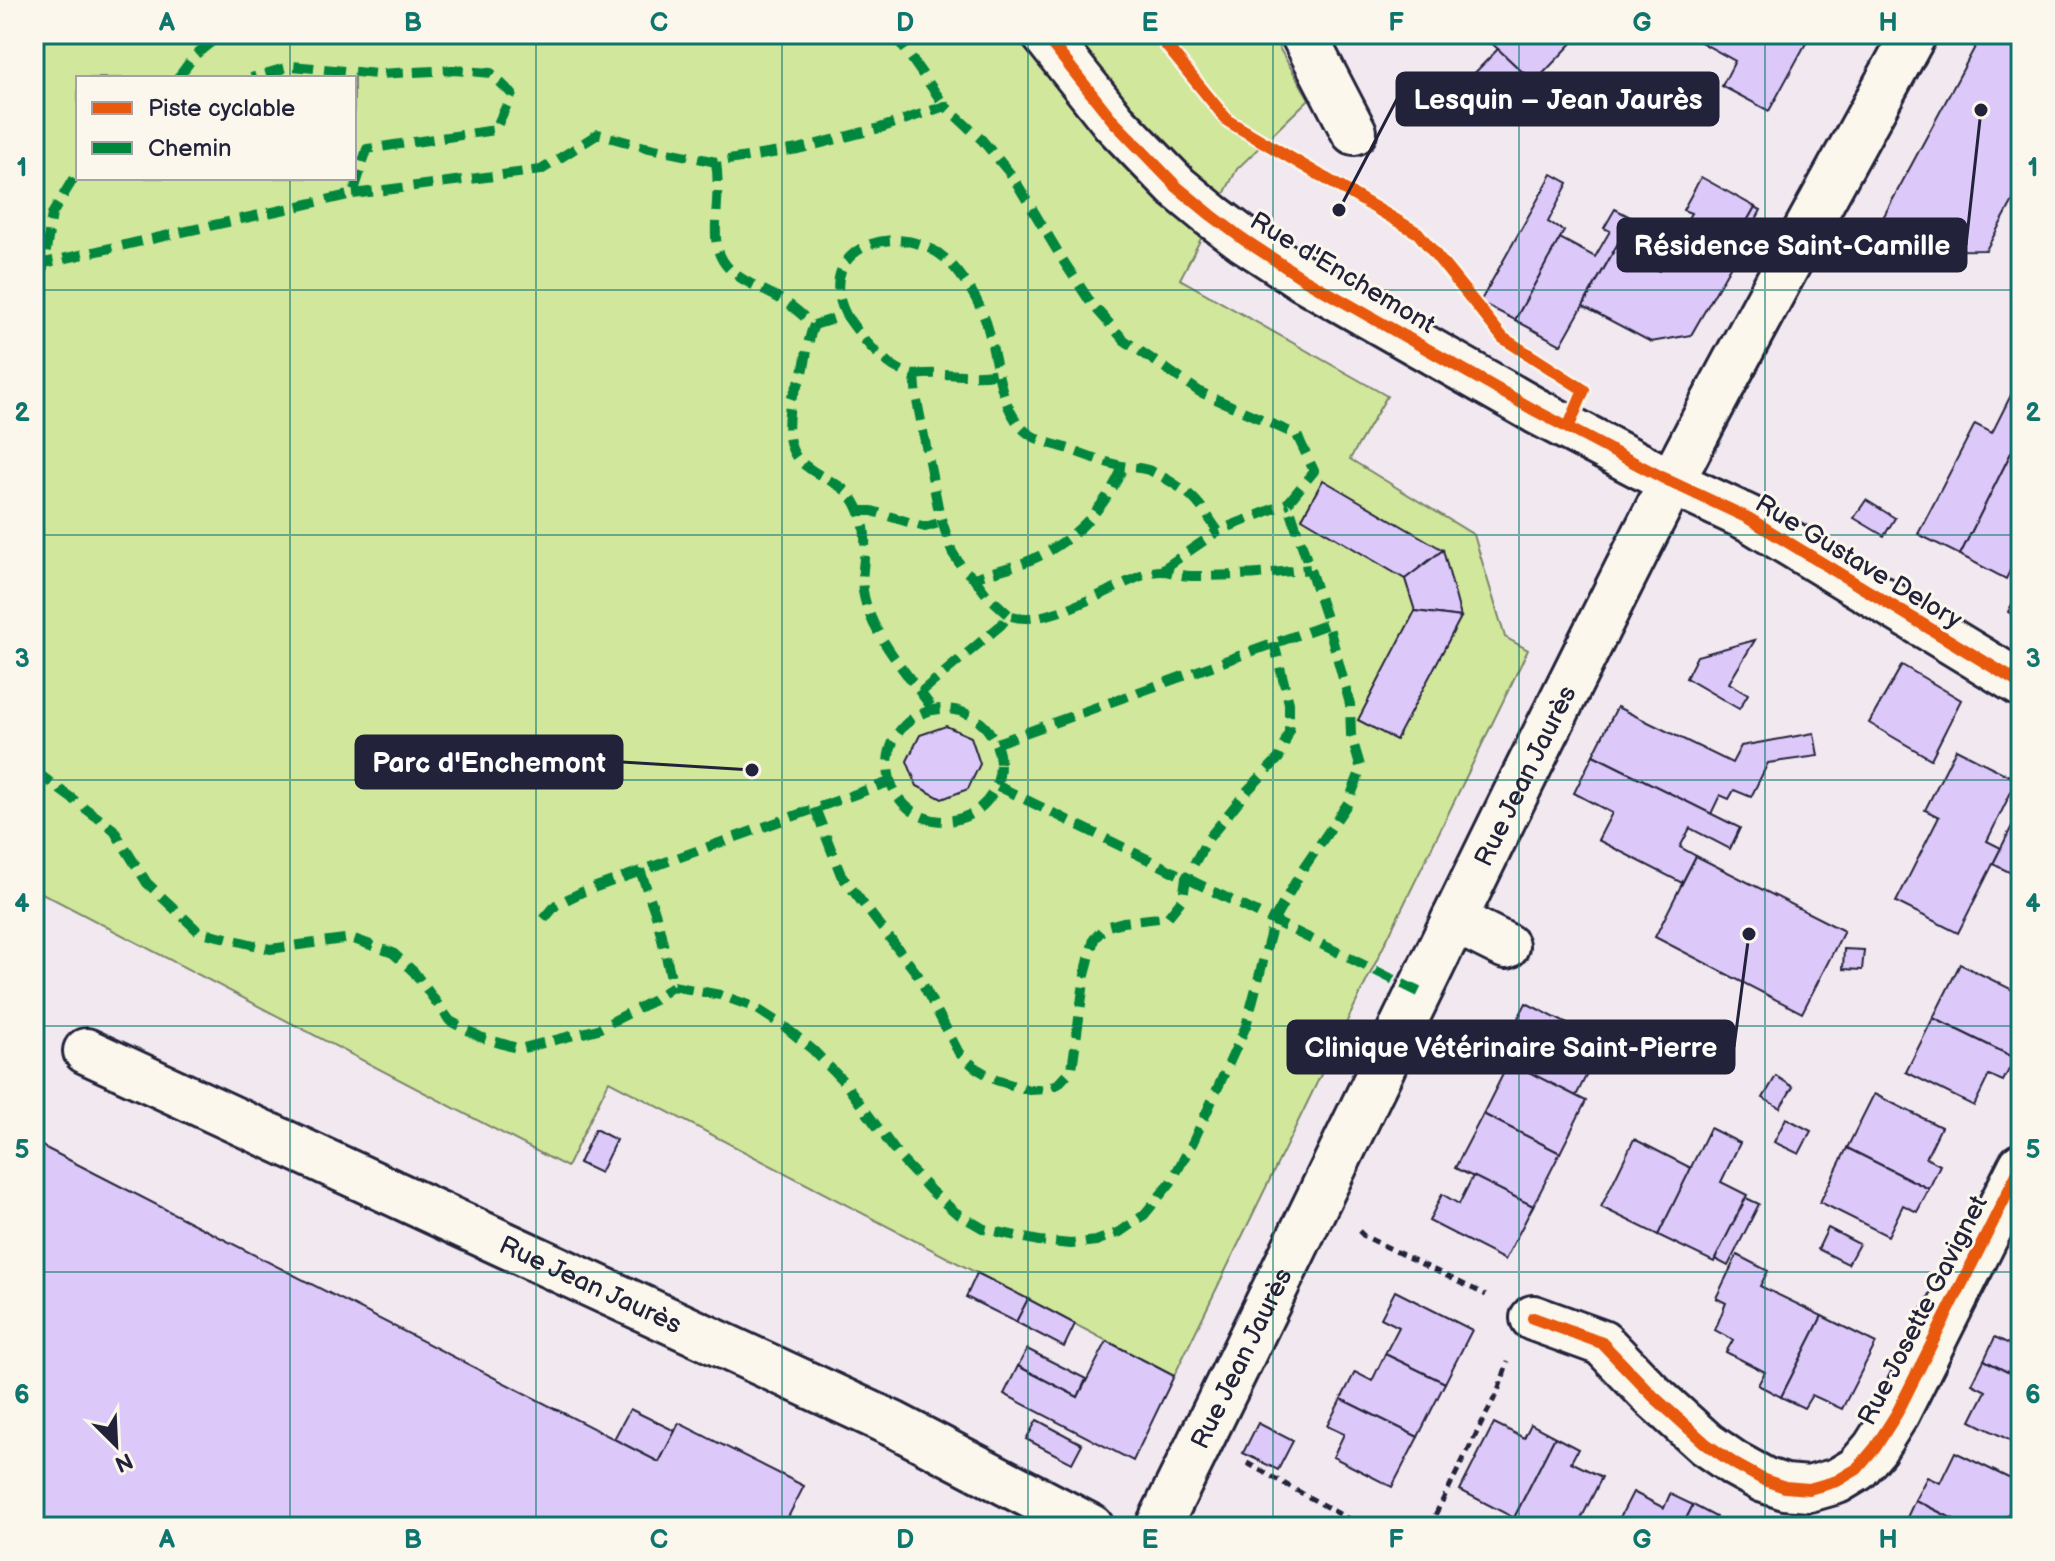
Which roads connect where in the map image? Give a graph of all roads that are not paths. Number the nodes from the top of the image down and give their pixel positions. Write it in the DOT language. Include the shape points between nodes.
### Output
graph roads {
  1 [pos="1044,34"];
  2 [pos="1303,34"];
  3 [pos="1914,34"];
  4 [pos="1354,132"];
  5 [pos="1671,482"];
  6 [pos="2021,684"];
  7 [pos="1454,920"];
  8 [pos="1506,946"];
  9 [pos="86,1051"];
  10 [pos="2021,1166"];
  11 [pos="1530,1316"];
  12 [pos="1091,1527"];
  13 [pos="1158,1527"];
  1 -- 5 [label="street, Rue d'Enchemont" via="1114,122 1177,187 1243,239 1536,411"];
  2 -- 4 [label="street"];
  3 -- 5 [label="street, Rue Jean Jaurès"];
  5 -- 6 [label="street, Rue Gustave Delory" via="1748,518"];
  5 -- 7 [label="street, Rue Jean Jaurès"];
  7 -- 8 [label="street"];
  7 -- 13 [label="street, Rue Jean Jaurès"];
  9 -- 12 [label="street, Rue Jean Jaurès" via="893,1424"];
  10 -- 11 [label="street, Rue Josette Gavignet" via="1897,1413 1857,1469 1837,1481 1809,1489 1764,1480 1706,1444 1602,1343"];
}
